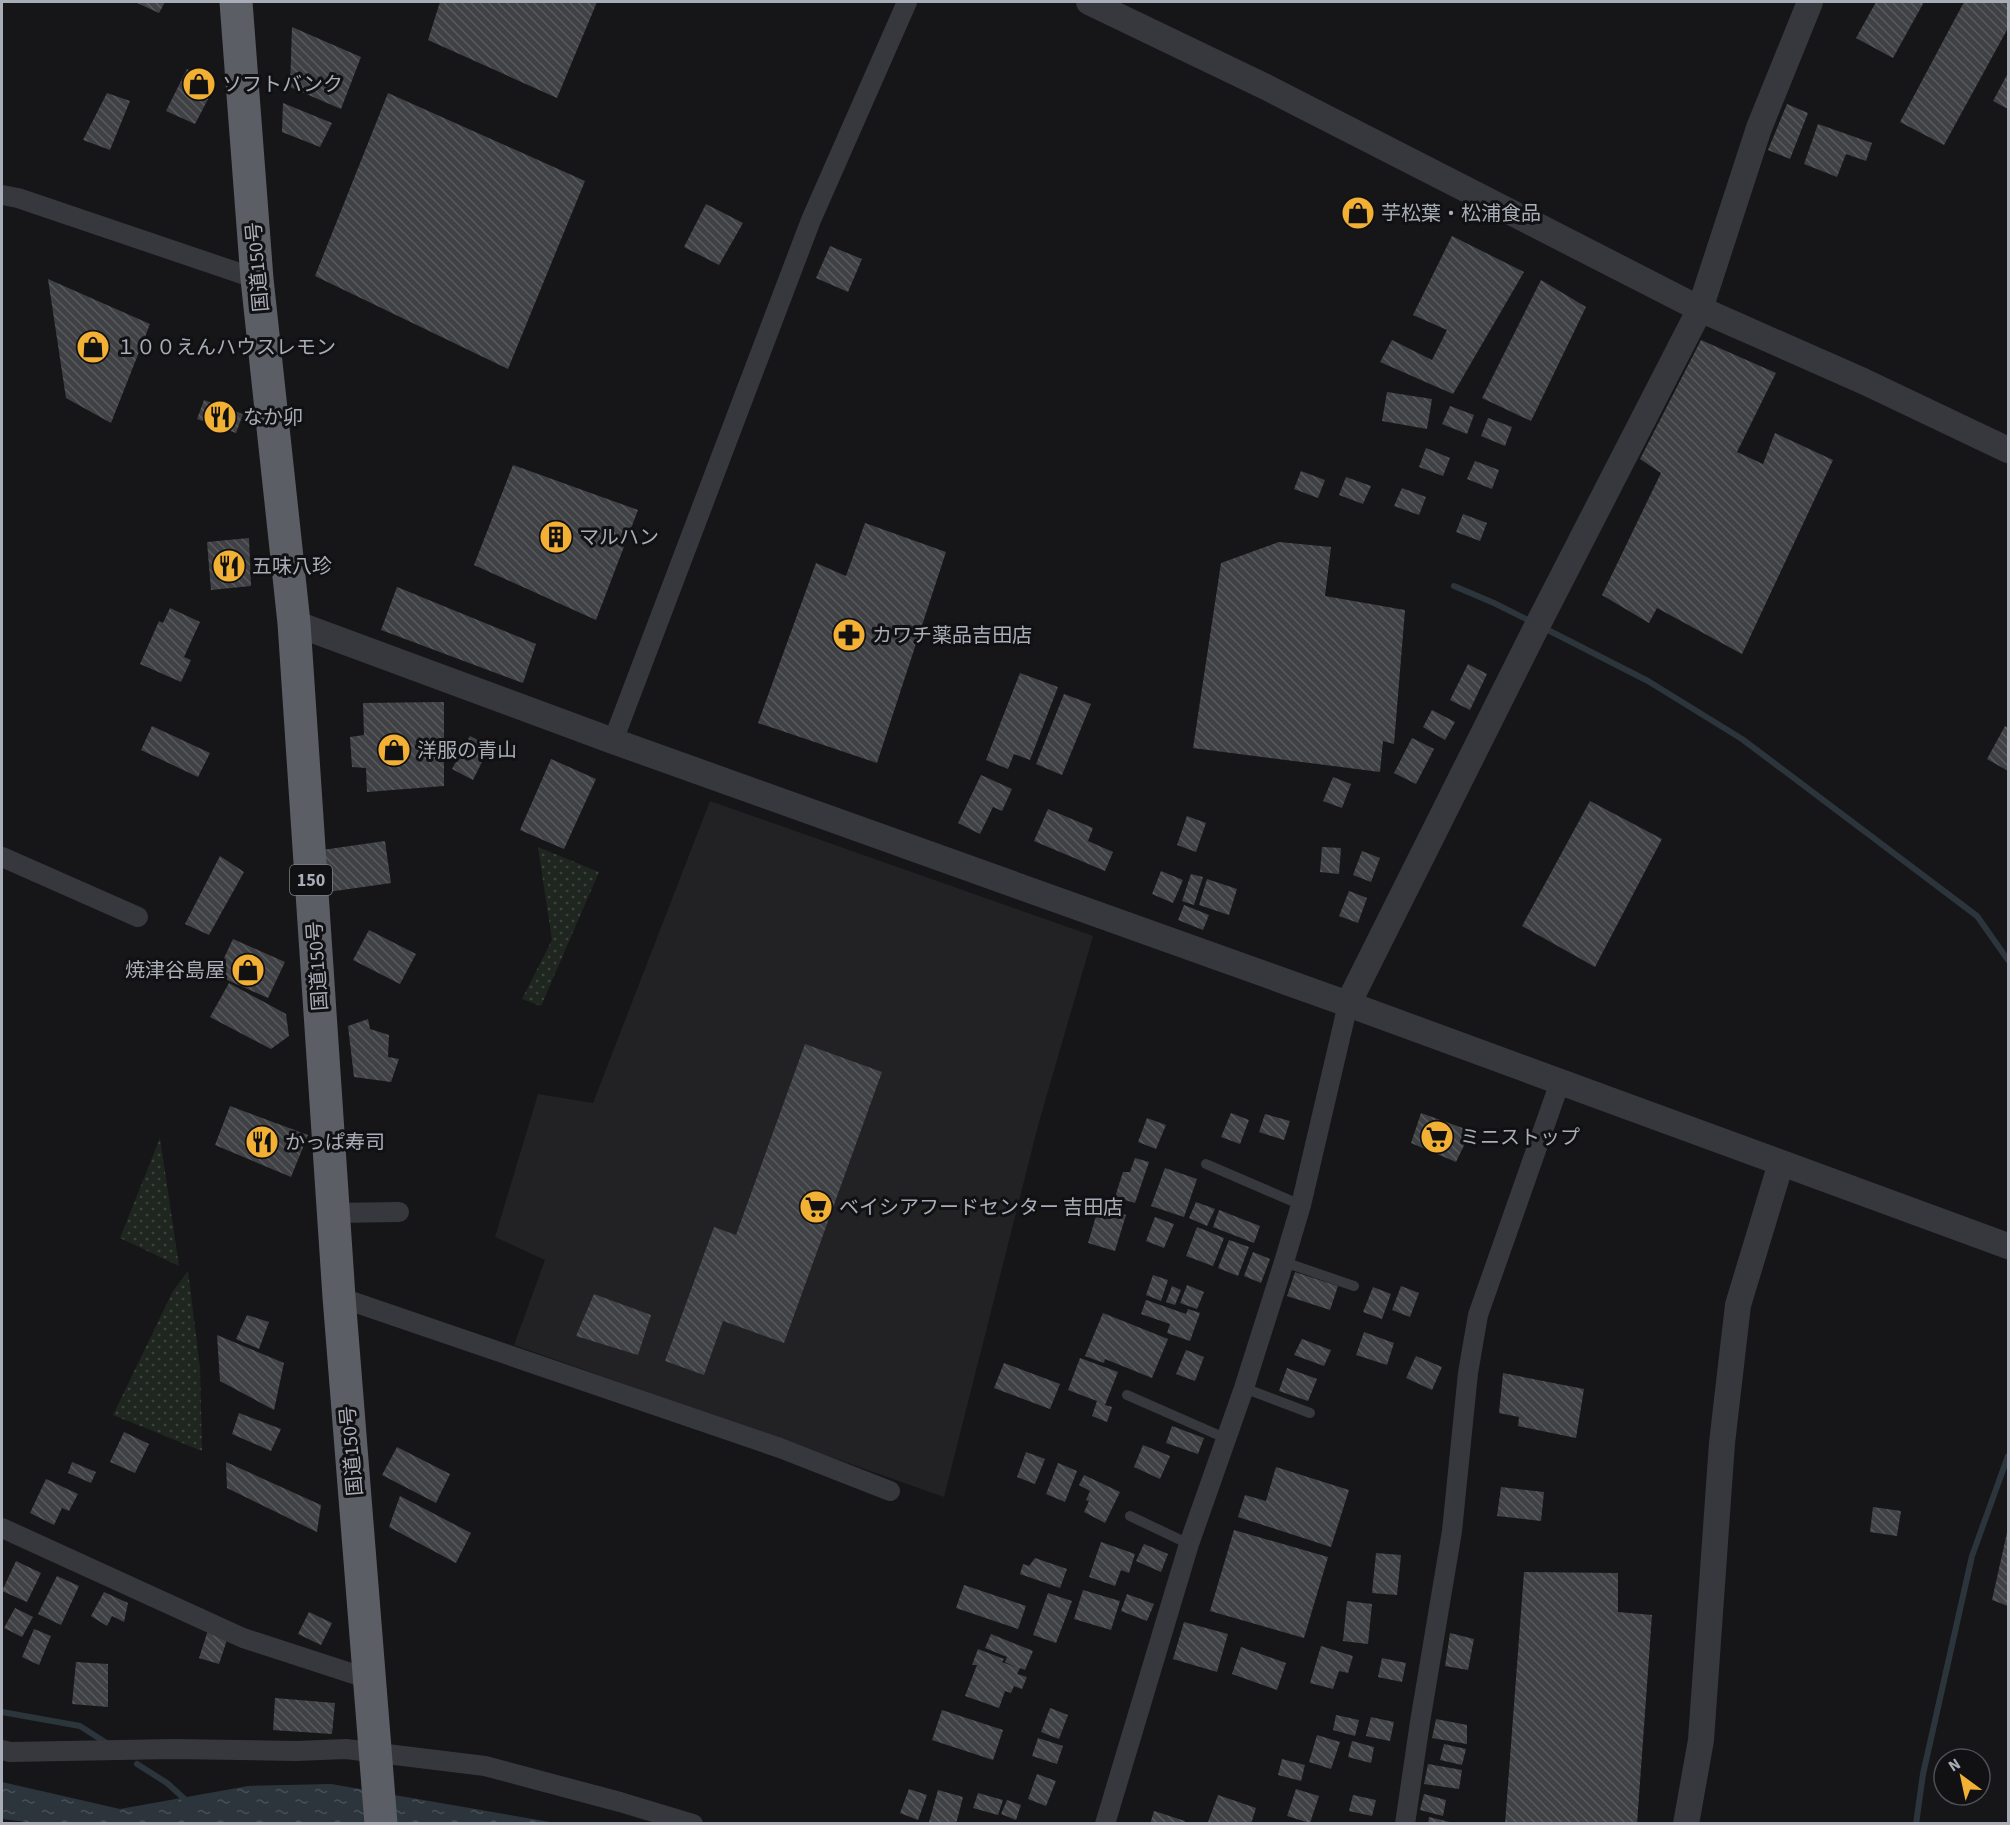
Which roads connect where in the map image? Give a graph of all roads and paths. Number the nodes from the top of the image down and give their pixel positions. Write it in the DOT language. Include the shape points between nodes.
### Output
graph roads {
  1 [pos="236,2"];
  2 [pos="907,2"];
  3 [pos="1089,2"];
  4 [pos="1810,2"];
  5 [pos="2,195"];
  6 [pos="257,279"];
  7 [pos="1700,309"];
  8 [pos="2008,450"];
  9 [pos="294,623"];
  10 [pos="614,741"];
  11 [pos="2,857"];
  12 [pos="138,917"];
  13 [pos="1348,1004"];
  14 [pos="1560,1082"];
  15 [pos="1781,1163"];
  16 [pos="1206,1164"];
  17 [pos="1301,1205"];
  18 [pos="399,1212"];
  19 [pos="333,1213"];
  20 [pos="2008,1246"];
  21 [pos="1284,1262"];
  22 [pos="1354,1286"];
  23 [pos="339,1298"];
  24 [pos="1244,1388"];
  25 [pos="1127,1395"];
  26 [pos="1310,1413"];
  27 [pos="1225,1438"];
  28 [pos="890,1491"];
  29 [pos="1130,1516"];
  30 [pos="2,1528"];
  31 [pos="1189,1544"];
  32 [pos="369,1680"];
  33 [pos="2,1750"];
  34 [pos="376,1756"];
  35 [pos="381,1824"];
  36 [pos="693,1824"];
  37 [pos="1105,1824"];
  38 [pos="1405,1824"];
  39 [pos="1686,1824"];
  1 -- 6 [label="highway, 国道150号 / 150"];
  2 -- 10 [label="street" via="811,220"];
  3 -- 7 [label="street" via="1266,87"];
  4 -- 7 [label="street" via="1759,128"];
  5 -- 6 [label="street"];
  6 -- 9 [label="highway, 国道150号 / 150"];
  7 -- 8 [label="street"];
  7 -- 13 [label="street"];
  9 -- 10 [label="street"];
  9 -- 19 [label="highway, 国道150号 / 150"];
  10 -- 13 [label="street"];
  11 -- 12 [label="street"];
  13 -- 14 [label="street"];
  13 -- 17 [label="street"];
  14 -- 15 [label="street"];
  14 -- 38 [label="street" via="1478,1315 1452,1531"];
  15 -- 20 [label="street"];
  15 -- 39 [label="street" via="1738,1305 1722,1443 1701,1740"];
  16 -- 17 [label="lane"];
  17 -- 21 [label="street"];
  18 -- 19 [label="street"];
  19 -- 23 [label="highway, 国道150号 / 150"];
  21 -- 22 [label="lane"];
  21 -- 24 [label="street"];
  23 -- 28 [label="street" via="780,1448"];
  23 -- 32 [label="highway, 国道150号 / 150"];
  24 -- 26 [label="lane"];
  24 -- 27 [label="street"];
  25 -- 27 [label="lane"];
  27 -- 31 [label="street"];
  29 -- 31 [label="lane"];
  30 -- 32 [label="street" via="243,1638"];
  31 -- 37 [label="street"];
  32 -- 34 [label="highway, 国道150号 / 150"];
  33 -- 34 [label="street" via="346,1749"];
  34 -- 35 [label="highway, 国道150号 / 150"];
  34 -- 36 [label="street" via="485,1766"];
}
